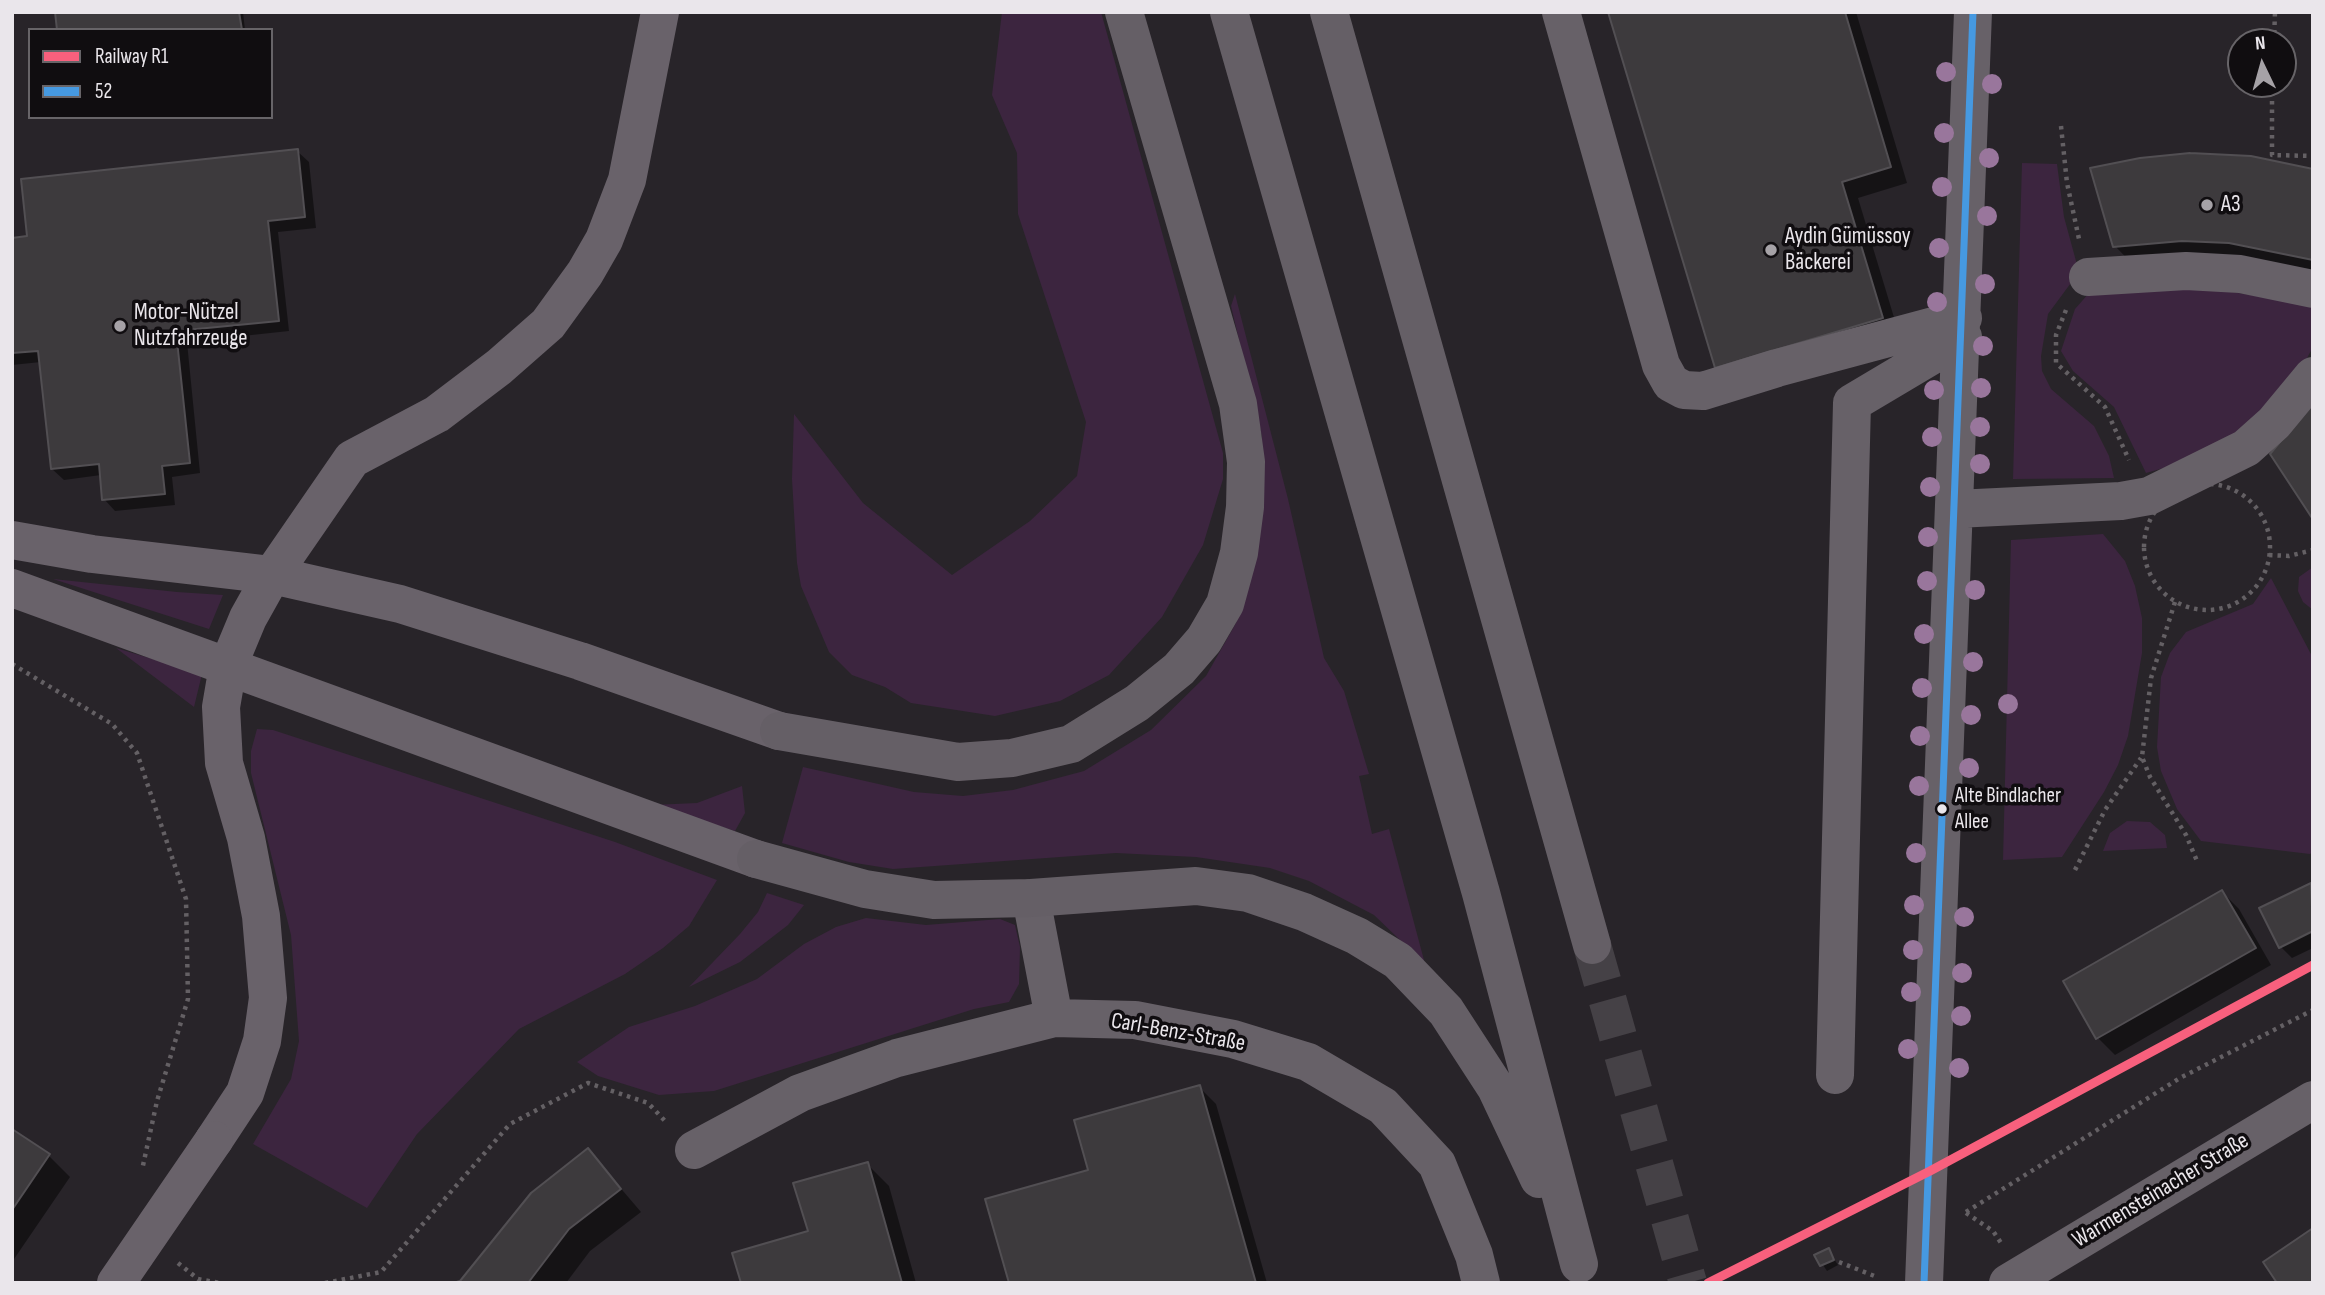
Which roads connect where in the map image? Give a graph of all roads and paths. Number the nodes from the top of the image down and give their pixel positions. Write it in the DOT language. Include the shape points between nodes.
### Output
graph roads {
  1 [pos="660,12"];
  2 [pos="1124,12"];
  3 [pos="1229,12"];
  4 [pos="1329,12"];
  5 [pos="1561,12"];
  6 [pos="1973,12"];
  7 [pos="2272,98"];
  8 [pos="2060,126"];
  9 [pos="2313,156"];
  10 [pos="2088,277"];
  11 [pos="2313,289"];
  12 [pos="1963,328"];
  13 [pos="2313,376"];
  14 [pos="2154,501"];
  15 [pos="1956,509"];
  16 [pos="12,540"];
  17 [pos="2313,551"];
  18 [pos="2269,555"];
  19 [pos="272,575"];
  20 [pos="12,588"];
  21 [pos="2175,602"];
  22 [pos="12,664"];
  23 [pos="228,666"];
  24 [pos="779,731"];
  25 [pos="2142,757"];
  26 [pos="756,859"];
  27 [pos="2197,861"];
  28 [pos="2075,870"];
  29 [pos="1031,898"];
  30 [pos="1592,945"];
  31 [pos="2313,1010"];
  32 [pos="1054,1018"];
  33 [pos="1835,1075"];
  34 [pos="2313,1100"];
  35 [pos="694,1150"];
  36 [pos="141,1176"];
  37 [pos="1965,1212"];
  38 [pos="170,1257"];
  39 [pos="1839,1262"];
  40 [pos="1877,1277"];
  41 [pos="116,1283"];
  42 [pos="220,1283"];
  43 [pos="325,1283"];
  44 [pos="1481,1283"];
  45 [pos="1924,1283"];
  46 [pos="2008,1283"];
  1 -- 19 [label="main road" via="627,180 604,240 585,273 548,324 499,367 437,414 352,459"];
  2 -- 24 [label="highway" via="1238,404 1246,462 1245,507 1225,604 1204,640 1179,669 1137,703 1071,744 1012,758 958,762"];
  3 -- 29 [label="highway" via="1481,893 1579,1264 1496,1088 1446,1011 1398,961 1357,936 1248,893 1196,886"];
  4 -- 30 [label="highway"];
  5 -- 12 [label="street" via="1661,365 1671,383 1684,390 1703,391 1777,368"];
  6 -- 12 [label="street"];
  7 -- 9 [label="path" via="2272,155"];
  8 -- 10 [label="path" via="2067,183"];
  10 -- 11 [label="street" via="2186,271 2240,274"];
  10 -- 14 [label="path" via="2065,310 2056,335 2056,363 2105,407 2133,472"];
  12 -- 15 [label="street"];
  12 -- 33 [label="street" via="1852,403"];
  13 -- 14 [label="street" via="2246,448"];
  14 -- 15 [label="street"];
  14 -- 18 [label="path" via="2199,484 2236,491 2255,505 2266,523"];
  14 -- 21 [label="path" via="2143,557 2153,583"];
  15 -- 45 [label="street"];
  16 -- 19 [label="main road"];
  17 -- 18 [label="path"];
  18 -- 21 [label="path" via="2257,587 2246,598 2206,611"];
  19 -- 23 [label="main road"];
  19 -- 24 [label="main road" via="400,604"];
  20 -- 23 [label="main road"];
  21 -- 25 [label="path" via="2151,678"];
  22 -- 36 [label="path" via="112,724 137,753 186,899 188,999 157,1101"];
  23 -- 26 [label="main road"];
  23 -- 41 [label="main road, bridge" via="221,707 224,763 246,838 261,916 268,998 262,1041 245,1093"];
  25 -- 27 [label="path"];
  25 -- 28 [label="path" via="2105,810"];
  26 -- 29 [label="highway" via="865,889 934,900"];
  29 -- 32 [label="street"];
  31 -- 37 [label="path" via="2180,1077"];
  32 -- 35 [label="street, Carl-Benz-Straße" via="898,1058 800,1093"];
  32 -- 44 [label="street, Carl-Benz-Straße" via="1135,1020 1233,1039 1308,1062 1383,1106 1437,1164"];
  34 -- 46 [label="street, Warmensteinacher Straße"];
  35 -- 43 [label="path" via="648,1103 587,1083 510,1124 381,1272"];
  38 -- 42 [label="path" via="198,1279"];
  39 -- 40 [label="path"];
}
